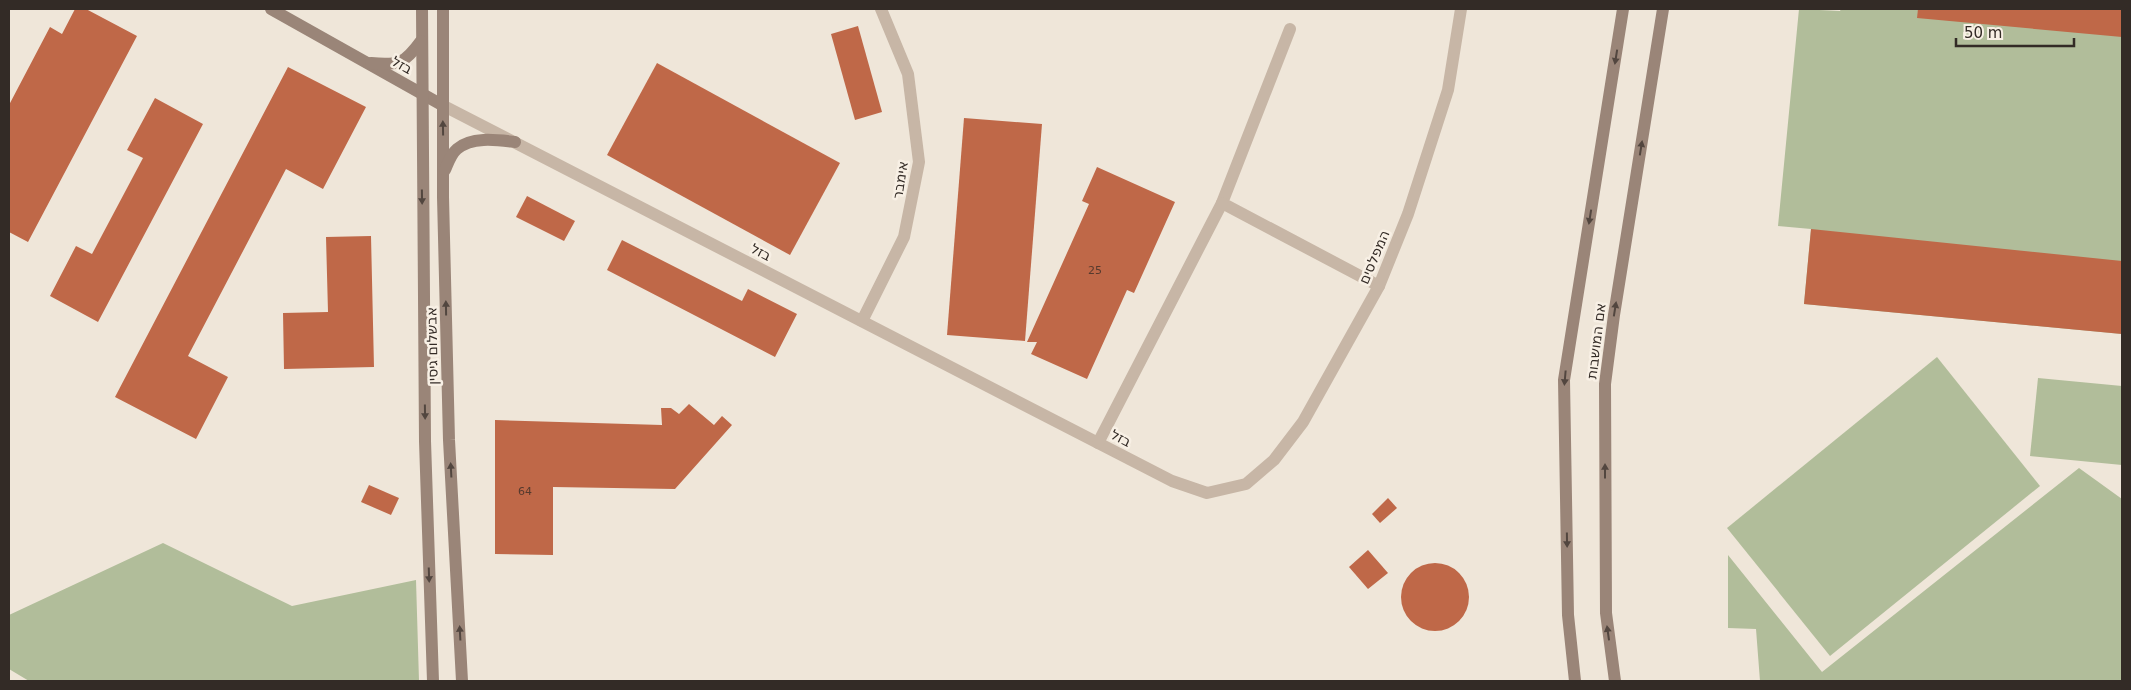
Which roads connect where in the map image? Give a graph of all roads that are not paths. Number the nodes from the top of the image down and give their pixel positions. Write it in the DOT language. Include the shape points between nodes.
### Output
graph roads {
  1 [pos="271,9"];
  2 [pos="422,9"];
  3 [pos="443,9"];
  4 [pos="881,9"];
  5 [pos="1461,9"];
  6 [pos="1623,9"];
  7 [pos="1663,9"];
  8 [pos="1290,29"];
  9 [pos="421,41"];
  10 [pos="367,63"];
  11 [pos="421,93"];
  12 [pos="442,105"];
  13 [pos="515,142"];
  14 [pos="443,174"];
  15 [pos="1222,203"];
  16 [pos="1379,286"];
  17 [pos="862,321"];
  18 [pos="1098,443"];
  19 [pos="1246,484"];
  20 [pos="433,681"];
  21 [pos="462,681"];
  22 [pos="1575,681"];
  23 [pos="1615,681"];
  1 -- 10 [label="street, בזל"];
  2 -- 9 [label="street, אבשלום גיסין"];
  3 -- 12 [label="street, אבשלום גיסין"];
  4 -- 17 [label="street, אימבר" via="908,74 919,162 904,237"];
  5 -- 16 [label="street, המפלסים" via="1448,90 1408,214"];
  6 -- 22 [label="street, אם המושבות, one-way" via="1564,380 1568,615"];
  23 -- 7 [label="street, אם המושבות, one-way" via="1606,613 1605,384"];
  8 -- 15 [label="street"];
  9 -- 10 [label="street" via="403,62 386,65"];
  9 -- 11 [label="street, אבשלום גיסין"];
  10 -- 11 [label="street, בזל"];
  11 -- 12 [label="street, בזל"];
  11 -- 20 [label="street, אבשלום גיסין, one-way" via="425,441"];
  12 -- 13 [label="street, בזל"];
  14 -- 12 [label="street, אבשלום גיסין, one-way"];
  13 -- 14 [label="street" via="492,140 466,144 457,149"];
  13 -- 17 [label="street, בזל"];
  21 -- 14 [label="street, אבשלום גיסין, one-way" via="449,440"];
  15 -- 16 [label="street"];
  15 -- 18 [label="street"];
  16 -- 19 [label="street, המפלסים" via="1303,422 1274,460"];
  17 -- 18 [label="street, בזל"];
  18 -- 19 [label="street, בזל" via="1172,481 1207,492"];
}
